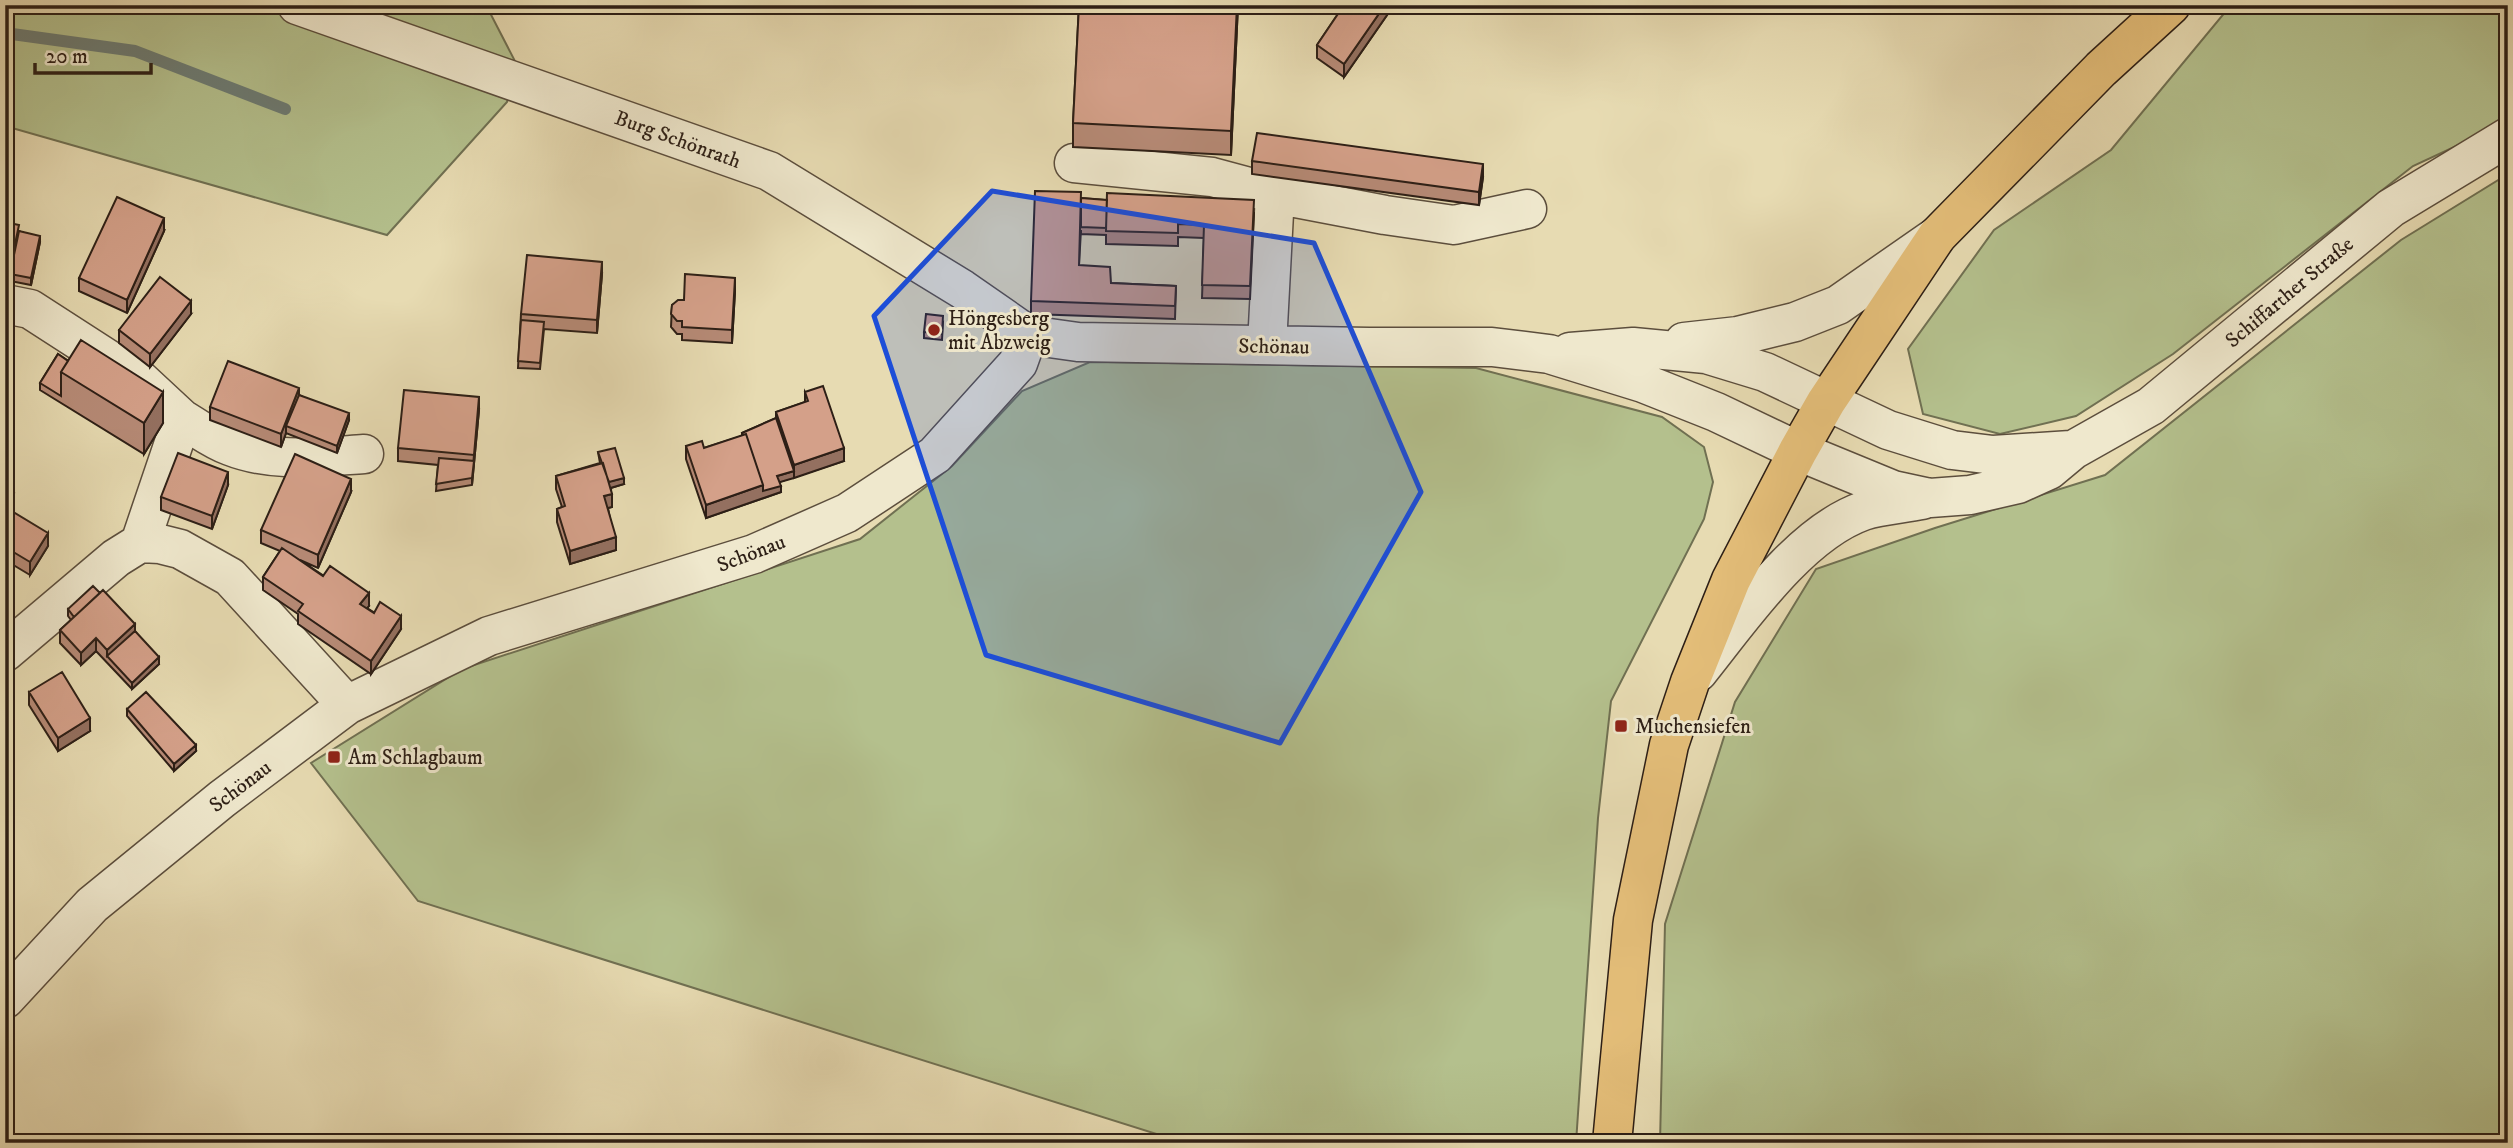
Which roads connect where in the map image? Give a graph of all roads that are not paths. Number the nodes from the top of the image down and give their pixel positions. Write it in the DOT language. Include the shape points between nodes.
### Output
graph roads {
  1 [pos="297,5"];
  2 [pos="2171,5"];
  3 [pos="2508,137"];
  4 [pos="1074,163"];
  5 [pos="1275,194"];
  6 [pos="1527,209"];
  7 [pos="1937,236"];
  8 [pos="5,304"];
  9 [pos="1028,335"];
  10 [pos="1267,345"];
  11 [pos="1633,347"];
  12 [pos="1549,354"];
  13 [pos="1826,402"];
  14 [pos="182,419"];
  15 [pos="2073,450"];
  16 [pos="1798,451"];
  17 [pos="364,454"];
  18 [pos="1930,498"];
  19 [pos="140,543"];
  20 [pos="5,652"];
  21 [pos="1690,682"];
  22 [pos="347,705"];
  23 [pos="5,999"];
  24 [pos="1612,1143"];
  1 -- 9 [label="street, Burg Schönrath" via="769,172 962,289"];
  2 -- 7 [label="main road" via="2101,69"];
  3 -- 15 [label="street, Schiffarther Straße" via="2391,208 2151,406"];
  4 -- 5 [label="street" via="1212,177"];
  5 -- 6 [label="street" via="1454,225"];
  5 -- 10 [label="street"];
  7 -- 11 [label="street" via="1838,305 1795,322 1738,336"];
  7 -- 13 [label="main road"];
  8 -- 14 [label="street" via="30,309 141,380"];
  9 -- 10 [label="street, Schönau" via="1079,342"];
  9 -- 22 [label="street, Schönau" via="1018,363 935,456 847,513 754,554 489,636"];
  10 -- 12 [label="street, Schönau" via="1492,347"];
  11 -- 12 [label="street, Schönau"];
  11 -- 13 [label="street, Schönau" via="1706,354 1765,372"];
  12 -- 16 [label="street, Schönau" via="1643,383"];
  13 -- 15 [label="street, Schiffarther Straße" via="1888,430 1952,450 1993,456"];
  13 -- 16 [label="main road"];
  14 -- 17 [label="street" via="229,446 271,457"];
  14 -- 19 [label="street"];
  15 -- 18 [label="street, Schiffarther Straße" via="2049,470 2018,484"];
  16 -- 18 [label="street, Schiffarther Straße" via="1893,490"];
  16 -- 21 [label="main road" via="1731,580"];
  18 -- 21 [label="street" via="1863,512 1815,537 1768,586"];
  19 -- 20 [label="street"];
  19 -- 22 [label="street" via="180,549 230,577"];
  21 -- 24 [label="main road" via="1669,745 1633,920"];
  22 -- 23 [label="street, Schönau" via="92,905"];
}
